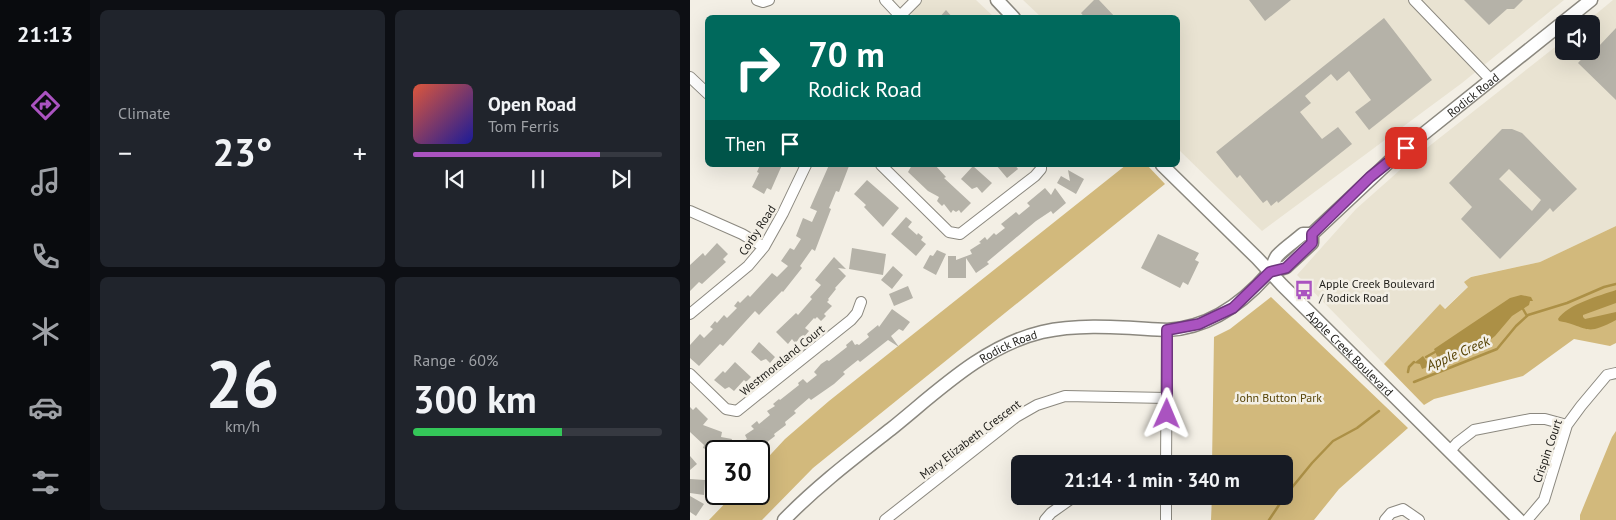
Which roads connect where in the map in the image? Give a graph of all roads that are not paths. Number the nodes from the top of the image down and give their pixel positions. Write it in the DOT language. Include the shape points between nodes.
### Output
graph roads {
  1 [pos="757,0"];
  2 [pos="769,0"];
  3 [pos="885,0"];
  4 [pos="916,0"];
  5 [pos="997,0"];
  6 [pos="1414,0"];
  7 [pos="1591,0"];
  8 [pos="898,15"];
  9 [pos="900,15"];
  10 [pos="1011,15"];
  11 [pos="690,77"];
  12 [pos="1491,80"];
  13 [pos="705,91"];
  14 [pos="805,167"];
  15 [pos="884,167"];
  16 [pos="1041,167"];
  17 [pos="1164,167"];
  18 [pos="690,211"];
  19 [pos="764,247"];
  20 [pos="1270,272"];
  21 [pos="861,302"];
  22 [pos="690,314"];
  23 [pos="1167,330"];
  24 [pos="1616,373"];
  25 [pos="690,374"];
  26 [pos="1167,398"];
  27 [pos="1567,425"];
  28 [pos="1450,451"];
  29 [pos="1166,455"];
  30 [pos="1063,505"];
  31 [pos="1166,505"];
  32 [pos="784,520"];
  33 [pos="885,520"];
  34 [pos="1045,520"];
  35 [pos="1166,520"];
  36 [pos="1385,520"];
  37 [pos="1419,520"];
  38 [pos="1519,520"];
  39 [pos="1527,520"];
  1 -- 2 [label="street"];
  3 -- 8 [label="street"];
  4 -- 9 [label="street"];
  5 -- 10 [label="main road"];
  6 -- 12 [label="street"];
  7 -- 12 [label="main road, Rodick Road"];
  11 -- 13 [label="street"];
  12 -- 20 [label="main road, Rodick Road" via="1381,168 1312,234 1312,243 1286,268"];
  14 -- 19 [label="street, Corby Road"];
  15 -- 16 [label="street" via="949,232 960,234 1035,176"];
  17 -- 20 [label="main road, Apple Creek Boulevard"];
  18 -- 19 [label="street"];
  19 -- 22 [label="street, Corby Road" via="748,266"];
  20 -- 23 [label="main road, Rodick Road" via="1233,308 1199,324"];
  20 -- 28 [label="main road, Apple Creek Boulevard"];
  21 -- 25 [label="street, Westmoreland Court" via="851,320 736,411 726,409"];
  23 -- 26 [label="street"];
  23 -- 32 [label="main road, Rodick Road" via="1062,328 1011,343 979,360 942,388 825,480"];
  24 -- 27 [label="street, Crispin Court" via="1607,375"];
  26 -- 29 [label="street"];
  26 -- 33 [label="street, Mary Elizabeth Crescent" via="1065,396 1037,405 1016,417"];
  27 -- 28 [label="street" via="1545,418 1474,430"];
  27 -- 39 [label="street, Crispin Court" via="1544,500"];
  28 -- 38 [label="main road, Apple Creek Boulevard"];
  30 -- 34 [label="street"];
  31 -- 35 [label="street"];
  36 -- 37 [label="street" via="1391,513 1403,510"];
}
